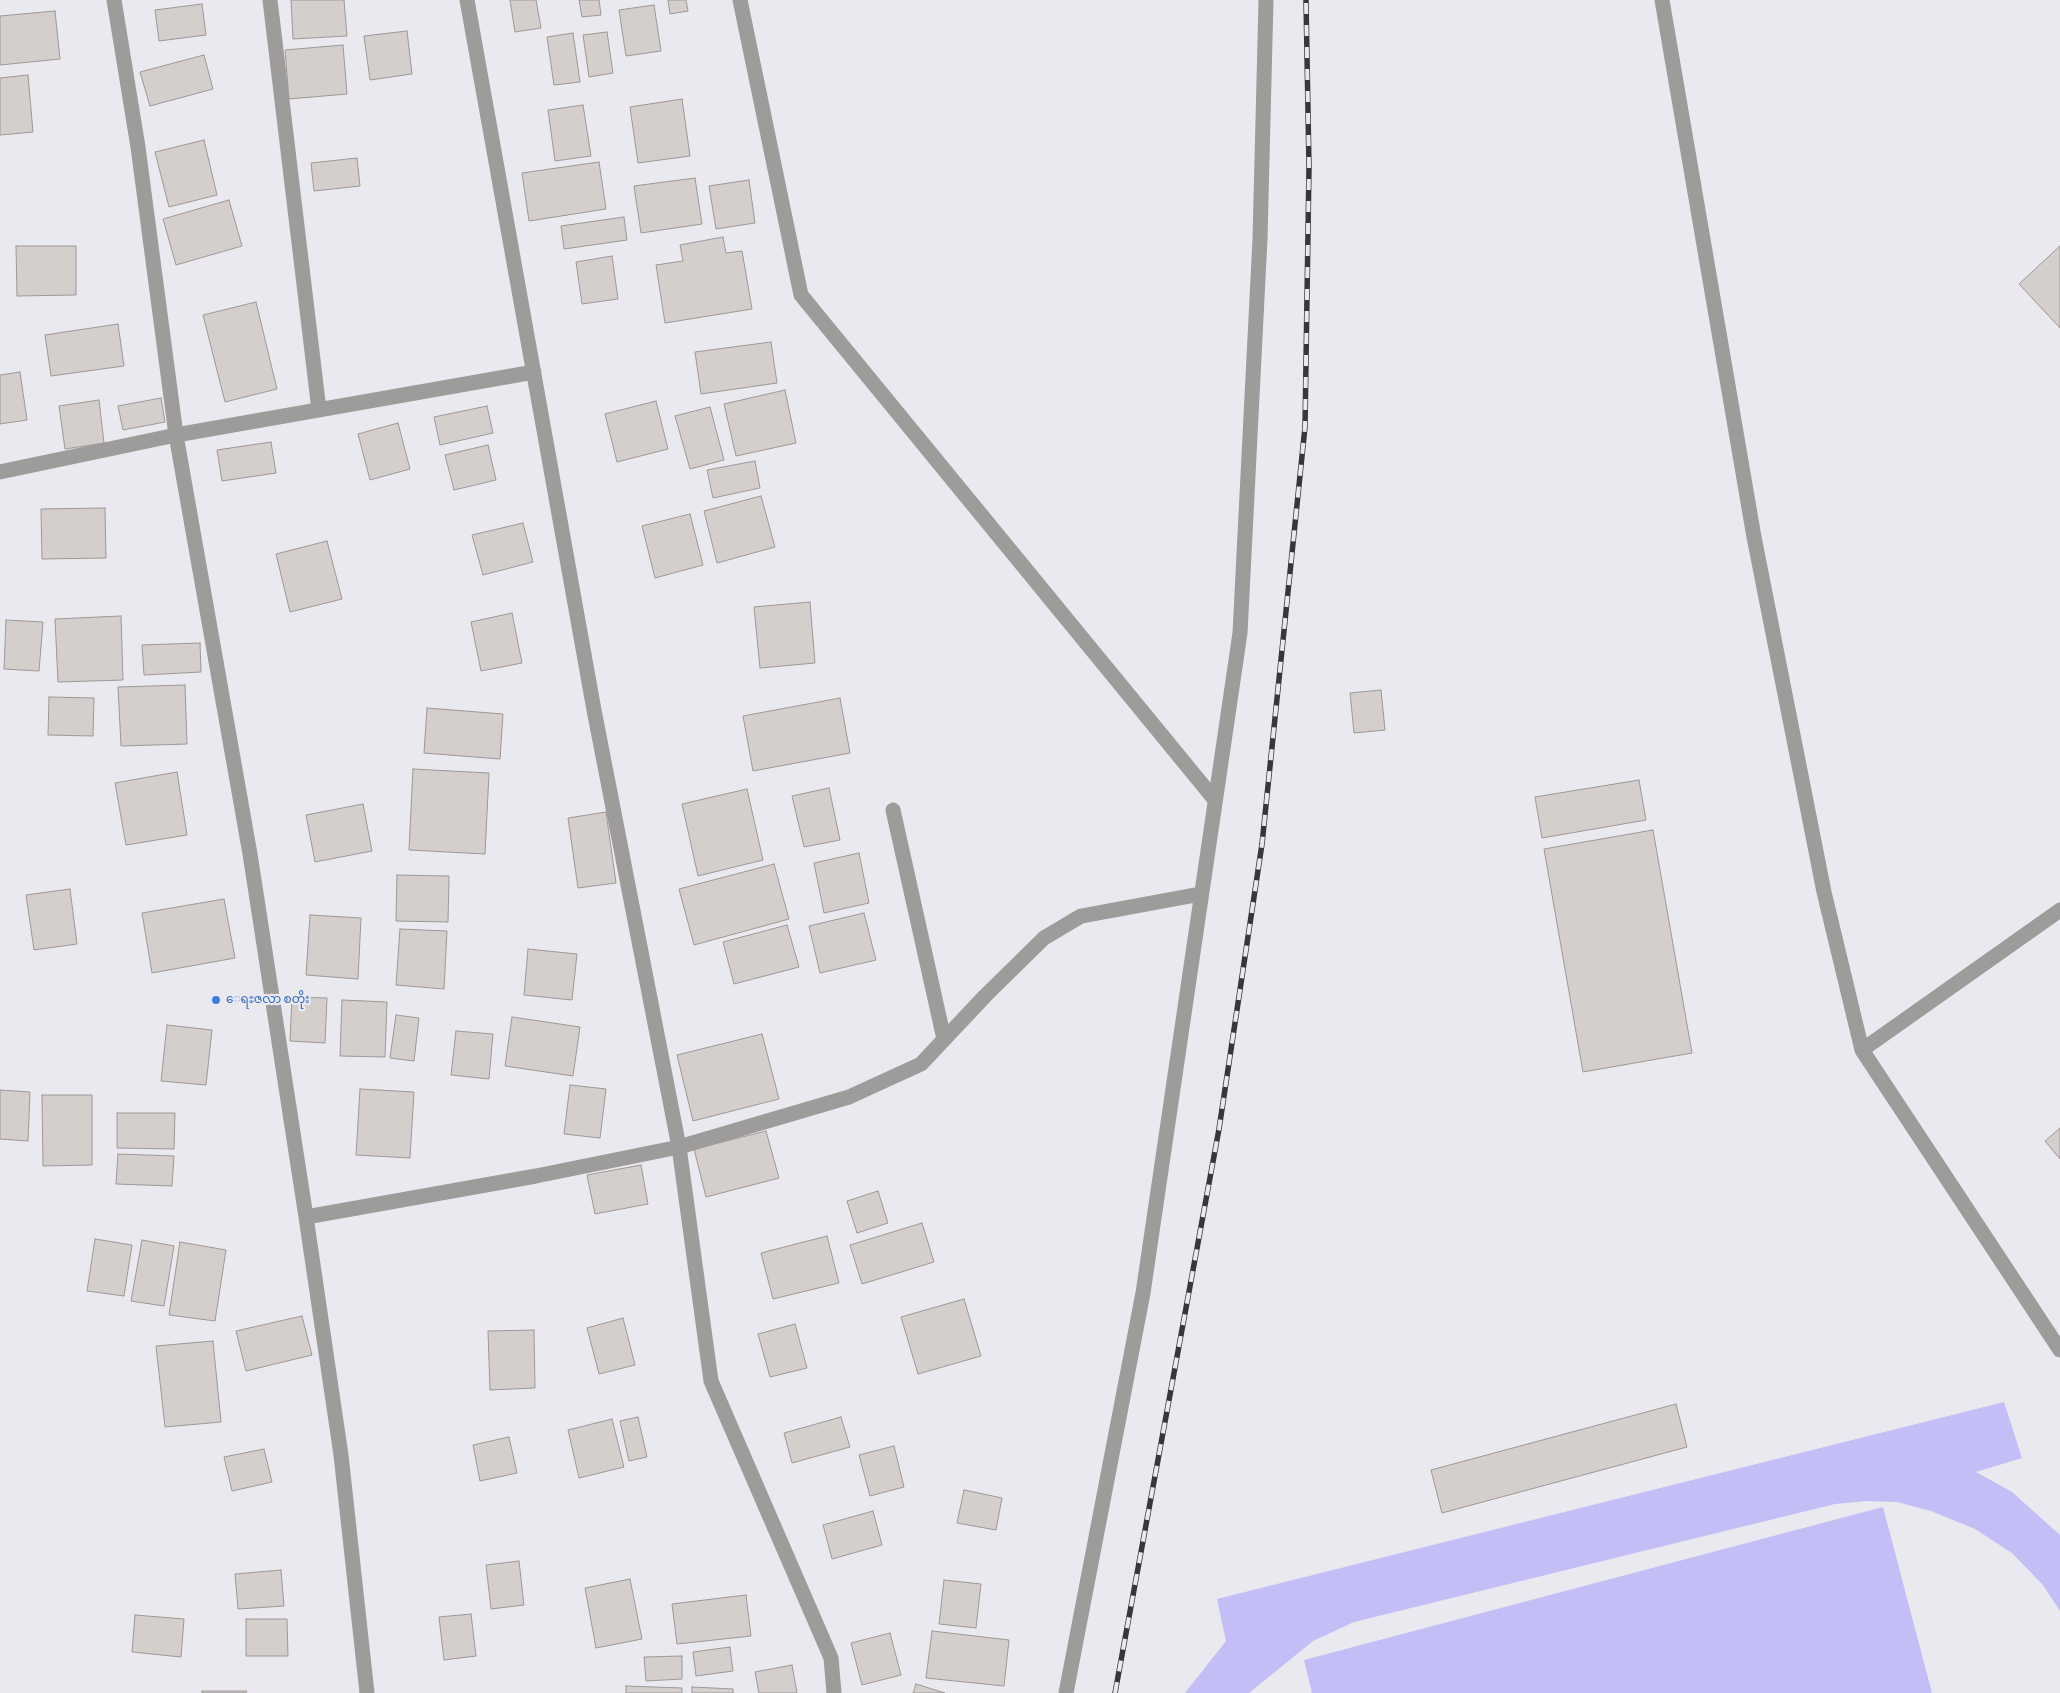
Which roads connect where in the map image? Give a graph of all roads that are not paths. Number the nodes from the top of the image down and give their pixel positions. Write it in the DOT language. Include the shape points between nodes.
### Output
graph roads {
  1 [pos="114,0"];
  2 [pos="270,0"];
  3 [pos="467,0"];
  4 [pos="740,0"];
  5 [pos="1266,0"];
  6 [pos="1662,0"];
  7 [pos="534,372"];
  8 [pos="319,410"];
  9 [pos="176,435"];
  10 [pos="0,472"];
  11 [pos="1214,800"];
  12 [pos="892,810"];
  13 [pos="1200,894"];
  14 [pos="2060,910"];
  15 [pos="944,1039"];
  16 [pos="1862,1050"];
  17 [pos="679,1147"];
  18 [pos="306,1217"];
  19 [pos="2060,1350"];
  20 [pos="367,1693"];
  21 [pos="834,1693"];
  22 [pos="1066,1693"];
  1 -- 9 [label="street" via="138,147"];
  2 -- 8 [label="street"];
  3 -- 7 [label="street"];
  4 -- 11 [label="street" via="801,295"];
  5 -- 11 [label="street" via="1260,239 1240,633"];
  6 -- 16 [label="street" via="1754,537 1824,892"];
  7 -- 8 [label="street"];
  7 -- 17 [label="street" via="594,710"];
  8 -- 9 [label="street"];
  9 -- 10 [label="street"];
  9 -- 18 [label="street" via="250,854"];
  11 -- 13 [label="street"];
  12 -- 15 [label="street"];
  13 -- 15 [label="street" via="1081,916 1044,938"];
  13 -- 22 [label="street" via="1143,1293"];
  14 -- 16 [label="street"];
  15 -- 17 [label="street" via="921,1064 849,1097"];
  16 -- 19 [label="street"];
  17 -- 18 [label="street"];
  17 -- 21 [label="street" via="711,1382 831,1658"];
  18 -- 20 [label="street" via="341,1455"];
}
